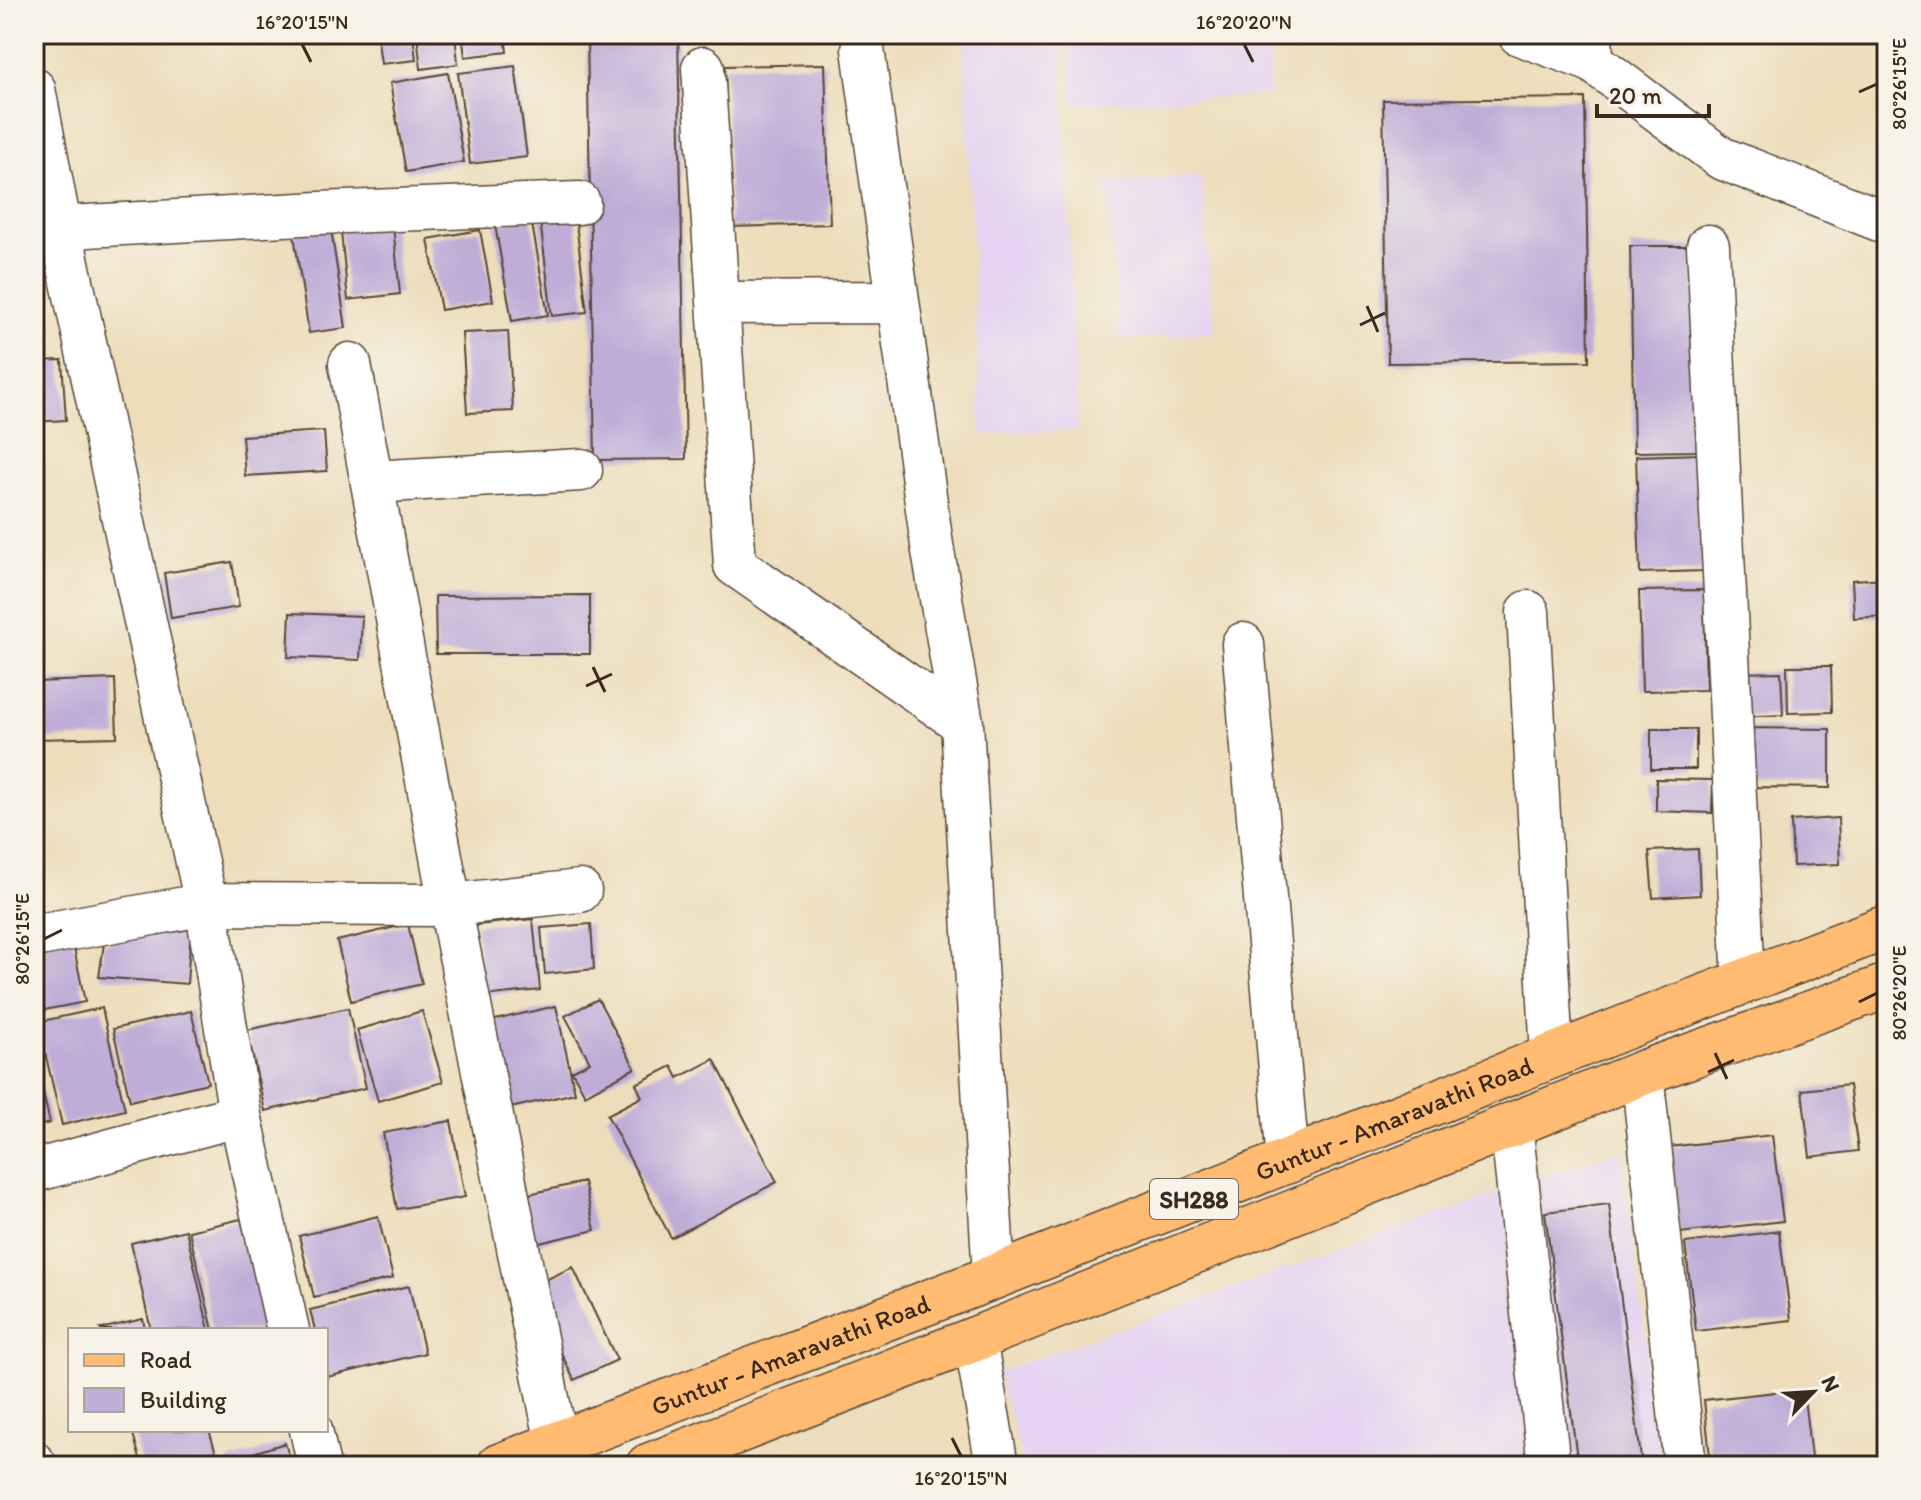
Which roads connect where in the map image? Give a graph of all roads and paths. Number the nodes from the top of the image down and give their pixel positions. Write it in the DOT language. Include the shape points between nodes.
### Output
graph roads {
  1 [pos="1519,34"];
  2 [pos="1591,47"];
  3 [pos="863,49"];
  4 [pos="703,68"];
  5 [pos="34,89"];
  6 [pos="579,203"];
  7 [pos="1887,223"];
  8 [pos="47,228"];
  9 [pos="1708,246"];
  10 [pos="898,302"];
  11 [pos="718,303"];
  12 [pos="350,364"];
  13 [pos="581,470"];
  14 [pos="372,482"];
  15 [pos="1528,612"];
  16 [pos="1243,644"];
  17 [pos="962,723"];
  18 [pos="580,891"];
  19 [pos="206,904"];
  20 [pos="450,905"];
  21 [pos="1887,927"];
  22 [pos="34,936"];
  23 [pos="1744,982"];
  24 [pos="1887,986"];
  25 [pos="1552,1056"];
  26 [pos="1642,1073"];
  27 [pos="240,1115"];
  28 [pos="1511,1124"];
  29 [pos="1288,1162"];
  30 [pos="34,1171"];
  31 [pos="994,1277"];
  32 [pos="288,1328"];
  33 [pos="975,1339"];
  34 [pos="311,1432"];
  35 [pos="557,1444"];
  36 [pos="319,1466"];
  37 [pos="499,1466"];
  38 [pos="648,1466"];
  39 [pos="997,1466"];
  40 [pos="1549,1466"];
  41 [pos="1685,1466"];
  1 -- 2 [label="street"];
  2 -- 7 [label="street" via="1721,158"];
  3 -- 10 [label="street"];
  4 -- 11 [label="street"];
  5 -- 8 [label="street"];
  6 -- 8 [label="street"];
  8 -- 19 [label="street"];
  9 -- 23 [label="street"];
  10 -- 11 [label="street"];
  10 -- 17 [label="street"];
  11 -- 17 [label="street" via="735,565"];
  12 -- 14 [label="street"];
  13 -- 14 [label="street"];
  14 -- 20 [label="street"];
  15 -- 25 [label="street"];
  16 -- 29 [label="street"];
  17 -- 31 [label="street"];
  18 -- 20 [label="street"];
  19 -- 20 [label="street"];
  19 -- 22 [label="street"];
  19 -- 27 [label="street"];
  20 -- 35 [label="street"];
  21 -- 23 [label="main road, Guntur - Amaravathi Road / SH288"];
  23 -- 25 [label="main road, Guntur - Amaravathi Road / SH288"];
  24 -- 26 [label="main road, Guntur - Amaravathi Road / SH288"];
  25 -- 29 [label="main road, Guntur - Amaravathi Road / SH288"];
  26 -- 28 [label="main road, Guntur - Amaravathi Road / SH288"];
  26 -- 41 [label="street"];
  27 -- 30 [label="street"];
  27 -- 32 [label="street"];
  28 -- 33 [label="main road, Guntur - Amaravathi Road / SH288"];
  28 -- 40 [label="street"];
  29 -- 31 [label="main road, Guntur - Amaravathi Road / SH288"];
  31 -- 35 [label="main road, Guntur - Amaravathi Road / SH288"];
  33 -- 38 [label="main road, Guntur - Amaravathi Road / SH288"];
  33 -- 39 [label="street"];
  34 -- 36 [label="street"];
  35 -- 37 [label="main road, Guntur - Amaravathi Road / SH288"];
}
